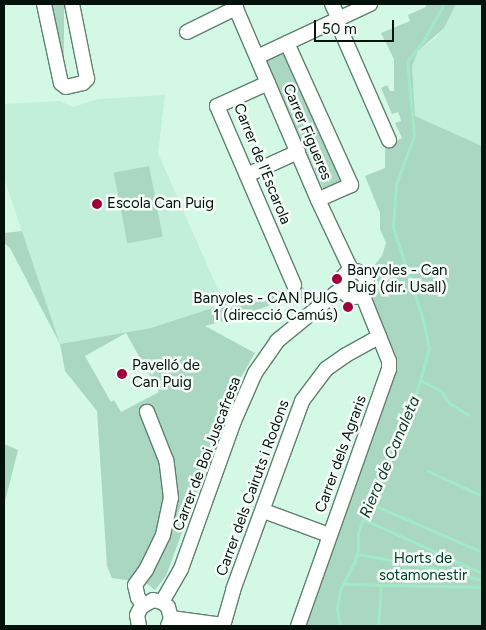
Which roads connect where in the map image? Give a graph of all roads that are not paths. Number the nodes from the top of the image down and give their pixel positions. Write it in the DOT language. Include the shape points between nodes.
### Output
graph roads {
  1 [pos="44,4"];
  2 [pos="72,4"];
  3 [pos="332,4"];
  4 [pos="370,4"];
  5 [pos="235,6"];
  6 [pos="339,19"];
  7 [pos="187,32"];
  8 [pos="287,43"];
  9 [pos="257,58"];
  10 [pos="268,83"];
  11 [pos="389,140"];
  12 [pos="298,152"];
  13 [pos="247,175"];
  14 [pos="318,200"];
  15 [pos="352,272"];
  16 [pos="294,285"];
  17 [pos="342,288"];
  18 [pos="362,294"];
  19 [pos="378,337"];
  20 [pos="147,412"];
  21 [pos="264,511"];
  22 [pos="329,535"];
  23 [pos="162,602"];
  24 [pos="144,604"];
  25 [pos="169,622"];
  26 [pos="139,626"];
  27 [pos="223,626"];
  28 [pos="298,626"];
  1 -- 2 [label="street" via="61,84 66,88 87,79"];
  3 -- 6 [label="street"];
  4 -- 6 [label="street"];
  5 -- 7 [label="street"];
  5 -- 9 [label="street, Carrer Figueres"];
  6 -- 8 [label="street"];
  6 -- 11 [label="street" via="338,24"];
  8 -- 9 [label="street"];
  8 -- 14 [label="street" via="351,185"];
  9 -- 10 [label="street, Carrer Figueres"];
  10 -- 12 [label="street, Carrer Figueres"];
  10 -- 13 [label="street, Carrer de l'Escarola" via="217,106"];
  12 -- 13 [label="street"];
  12 -- 14 [label="street, Carrer Figueres"];
  13 -- 16 [label="street, Carrer de l'Escarola"];
  14 -- 15 [label="street, Carrer Figueres"];
  15 -- 17 [label="street" via="343,278"];
  15 -- 18 [label="street" via="360,273 366,279 367,287"];
  17 -- 18 [label="street" via="351,296"];
  17 -- 23 [label="street, Carrer de Boi Juscafresa" via="277,341 255,372 180,569"];
  18 -- 19 [label="street, Carrer dels Agraris"];
  19 -- 21 [label="street, Carrer dels Cairuts i Rodons" via="326,369 302,401"];
  19 -- 22 [label="street, Carrer dels Agraris" via="389,361 389,369"];
  20 -- 24 [label="street" via="166,460 171,498 163,535 136,585 138,598"];
  21 -- 22 [label="street"];
  21 -- 27 [label="street, Carrer dels Cairuts i Rodons" via="233,590"];
  22 -- 28 [label="street, Carrer dels Agraris"];
  23 -- 24 [label="street" via="153,600"];
  23 -- 25 [label="street" via="170,611"];
  24 -- 26 [label="street" via="138,615"];
  25 -- 27 [label="street"];
}
